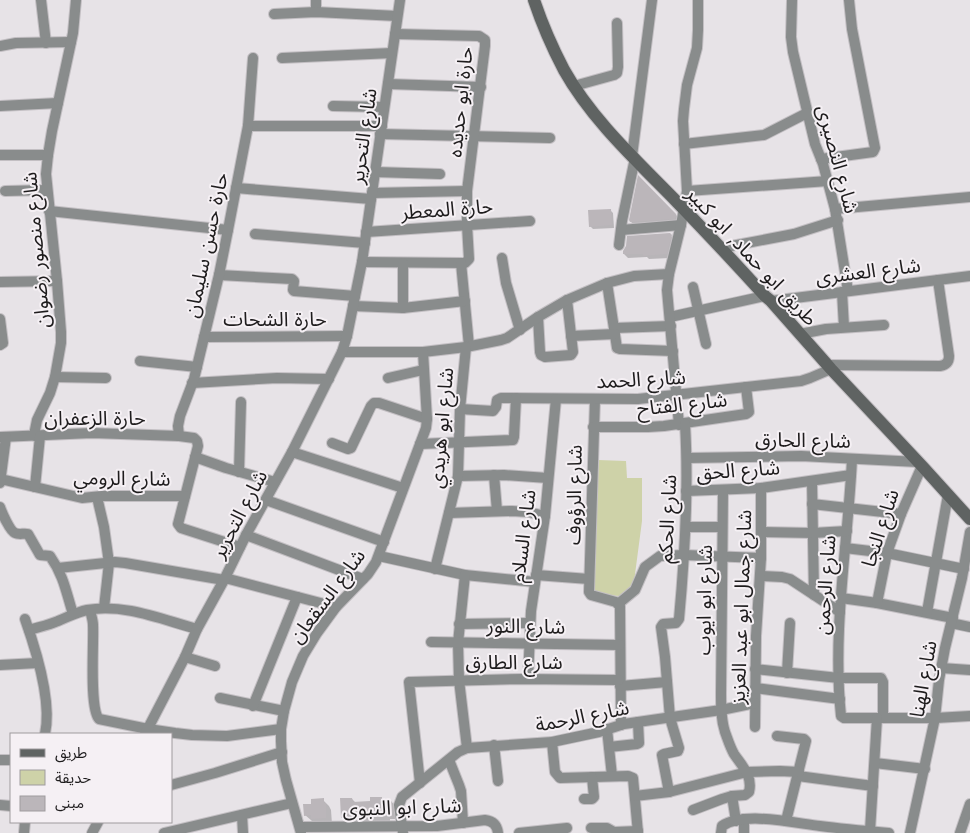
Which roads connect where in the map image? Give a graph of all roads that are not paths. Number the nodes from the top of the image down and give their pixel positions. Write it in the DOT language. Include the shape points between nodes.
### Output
graph roads {
  1 [pos="41,0"];
  2 [pos="76,0"];
  3 [pos="316,0"];
  4 [pos="400,0"];
  5 [pos="534,0"];
  6 [pos="652,0"];
  7 [pos="698,0"];
  8 [pos="792,0"];
  9 [pos="849,0"];
  10 [pos="316,12"];
  11 [pos="274,14"];
  12 [pos="397,16"];
  13 [pos="617,23"];
  14 [pos="395,34"];
  15 [pos="71,42"];
  16 [pos="46,43"];
  17 [pos="0,46"];
  18 [pos="392,53"];
  19 [pos="253,58"];
  20 [pos="282,58"];
  21 [pos="388,84"];
  22 [pos="574,86"];
  23 [pos="481,87"];
  24 [pos="58,103"];
  25 [pos="0,106"];
  26 [pos="332,106"];
  27 [pos="384,107"];
  28 [pos="807,113"];
  29 [pos="248,126"];
  30 [pos="381,130"];
  31 [pos="474,136"];
  32 [pos="550,138"];
  33 [pos="684,144"];
  34 [pos="48,155"];
  35 [pos="0,156"];
  36 [pos="634,157"];
  37 [pos="821,159"];
  38 [pos="375,172"];
  39 [pos="440,174"];
  40 [pos="828,180"];
  41 [pos="236,188"];
  42 [pos="47,190"];
  43 [pos="5,191"];
  44 [pos="467,191"];
  45 [pos="687,191"];
  46 [pos="372,196"];
  47 [pos="970,196"];
  48 [pos="684,209"];
  49 [pos="835,209"];
  50 [pos="49,211"];
  51 [pos="838,220"];
  52 [pos="530,221"];
  53 [pos="467,225"];
  54 [pos="681,225"];
  55 [pos="228,230"];
  56 [pos="621,230"];
  57 [pos="366,232"];
  58 [pos="255,234"];
  59 [pos="365,243"];
  60 [pos="619,245"];
  61 [pos="721,248"];
  62 [pos="502,258"];
  63 [pos="465,260"];
  64 [pos="362,262"];
  65 [pos="404,263"];
  66 [pos="670,274"];
  67 [pos="219,275"];
  68 [pos="970,276"];
  69 [pos="938,280"];
  70 [pos="57,281"];
  71 [pos="0,282"];
  72 [pos="607,283"];
  73 [pos="693,287"];
  74 [pos="845,292"];
  75 [pos="768,299"];
  76 [pos="568,300"];
  77 [pos="354,301"];
  78 [pos="464,301"];
  79 [pos="403,308"];
  80 [pos="699,311"];
  81 [pos="538,317"];
  82 [pos="0,319"];
  83 [pos="670,321"];
  84 [pos="884,325"];
  85 [pos="844,327"];
  86 [pos="520,330"];
  87 [pos="614,331"];
  88 [pos="800,334"];
  89 [pos="347,336"];
  90 [pos="571,336"];
  91 [pos="204,337"];
  92 [pos="706,344"];
  93 [pos="0,346"];
  94 [pos="467,346"];
  95 [pos="673,351"];
  96 [pos="342,352"];
  97 [pos="423,352"];
  98 [pos="140,361"];
  99 [pos="197,367"];
  100 [pos="830,367"];
  101 [pos="423,370"];
  102 [pos="55,377"];
  103 [pos="106,378"];
  104 [pos="388,378"];
  105 [pos="329,379"];
  106 [pos="192,383"];
  107 [pos="746,387"];
  108 [pos="677,395"];
  109 [pos="516,398"];
  110 [pos="556,398"];
  111 [pos="595,399"];
  112 [pos="241,402"];
  113 [pos="460,409"];
  114 [pos="427,419"];
  115 [pos="682,424"];
  116 [pos="593,427"];
  117 [pos="38,436"];
  118 [pos="179,436"];
  119 [pos="3,437"];
  120 [pos="459,442"];
  121 [pos="332,443"];
  122 [pos="420,444"];
  123 [pos="292,452"];
  124 [pos="195,458"];
  125 [pos="687,458"];
  126 [pos="852,459"];
  127 [pos="920,464"];
  128 [pos="239,472"];
  129 [pos="494,475"];
  130 [pos="851,475"];
  131 [pos="458,476"];
  132 [pos="548,478"];
  133 [pos="1,479"];
  134 [pos="812,481"];
  135 [pos="275,482"];
  136 [pos="0,483"];
  137 [pos="35,487"];
  138 [pos="403,488"];
  139 [pos="761,488"];
  140 [pos="722,490"];
  141 [pos="686,491"];
  142 [pos="948,495"];
  143 [pos="185,496"];
  144 [pos="97,497"];
  145 [pos="266,500"];
  146 [pos="812,504"];
  147 [pos="0,507"];
  148 [pos="849,508"];
  149 [pos="497,511"];
  150 [pos="449,513"];
  151 [pos="901,514"];
  152 [pos="545,516"];
  153 [pos="970,516"];
  154 [pos="722,526"];
  155 [pos="686,527"];
  156 [pos="847,531"];
  157 [pos="762,532"];
  158 [pos="970,532"];
  159 [pos="813,533"];
  160 [pos="246,535"];
  161 [pos="384,542"];
  162 [pos="240,547"];
  163 [pos="845,548"];
  164 [pos="887,553"];
  165 [pos="684,555"];
  166 [pos="379,556"];
  167 [pos="722,557"];
  168 [pos="761,558"];
  169 [pos="109,563"];
  170 [pos="936,563"];
  171 [pos="58,568"];
  172 [pos="435,569"];
  173 [pos="964,569"];
  174 [pos="465,575"];
  175 [pos="760,576"];
  176 [pos="224,579"];
  177 [pos="363,579"];
  178 [pos="536,579"];
  179 [pos="589,579"];
  180 [pos="814,595"];
  181 [pos="297,597"];
  182 [pos="841,598"];
  183 [pos="878,603"];
  184 [pos="618,604"];
  185 [pos="336,607"];
  186 [pos="104,608"];
  187 [pos="90,610"];
  188 [pos="840,612"];
  189 [pos="927,612"];
  190 [pos="73,614"];
  191 [pos="25,618"];
  192 [pos="952,620"];
  193 [pos="530,622"];
  194 [pos="790,623"];
  195 [pos="459,624"];
  196 [pos="970,627"];
  197 [pos="197,629"];
  198 [pos="29,630"];
  199 [pos="431,642"];
  200 [pos="458,642"];
  201 [pos="529,643"];
  202 [pos="620,645"];
  203 [pos="185,657"];
  204 [pos="38,663"];
  205 [pos="0,665"];
  206 [pos="215,666"];
  207 [pos="941,668"];
  208 [pos="755,669"];
  209 [pos="970,670"];
  210 [pos="787,673"];
  211 [pos="839,678"];
  212 [pos="528,679"];
  213 [pos="459,680"];
  214 [pos="667,682"];
  215 [pos="620,683"];
  216 [pos="755,688"];
  217 [pos="220,698"];
  218 [pos="840,698"];
  219 [pos="755,703"];
  220 [pos="253,706"];
  221 [pos="721,710"];
  222 [pos="284,711"];
  223 [pos="970,716"];
  224 [pos="670,718"];
  225 [pos="880,718"];
  226 [pos="935,718"];
  227 [pos="638,722"];
  228 [pos="621,725"];
  229 [pos="755,726"];
  230 [pos="281,729"];
  231 [pos="607,729"];
  232 [pos="146,732"];
  233 [pos="45,733"];
  234 [pos="777,736"];
  235 [pos="552,742"];
  236 [pos="494,746"];
  237 [pos="609,747"];
  238 [pos="467,748"];
  239 [pos="282,752"];
  240 [pos="448,760"];
  241 [pos="875,763"];
  242 [pos="925,770"];
  243 [pos="747,772"];
  244 [pos="798,774"];
  245 [pos="612,776"];
  246 [pos="592,777"];
  247 [pos="498,780"];
  248 [pos="420,783"];
  249 [pos="172,785"];
  250 [pos="874,786"];
  251 [pos="669,792"];
  252 [pos="635,796"];
  253 [pos="732,796"];
  254 [pos="584,799"];
  255 [pos="292,803"];
  256 [pos="970,804"];
  257 [pos="693,810"];
  258 [pos="242,814"];
  259 [pos="740,820"];
  260 [pos="786,821"];
  261 [pos="463,823"];
  262 [pos="567,828"];
  263 [pos="591,828"];
  264 [pos="801,828"];
  265 [pos="445,829"];
  266 [pos="192,830"];
  267 [pos="301,830"];
  268 [pos="344,830"];
  269 [pos="403,830"];
  270 [pos="822,830"];
  271 [pos="870,831"];
  272 [pos="533,832"];
  273 [pos="638,832"];
  274 [pos="164,833"];
  275 [pos="243,833"];
  276 [pos="498,833"];
  277 [pos="518,833"];
  278 [pos="721,833"];
  279 [pos="744,833"];
  280 [pos="889,833"];
  281 [pos="910,833"];
  282 [pos="960,833"];
  1 -- 16 [label="street"];
  2 -- 15 [label="street, شارع منصور رضوان"];
  3 -- 10 [label="street"];
  4 -- 12 [label="street, شارع التحرير"];
  5 -- 22 [label="main road, طريق ابو حماد, ابو كبير" via="551,44"];
  6 -- 36 [label="street"];
  7 -- 33 [label="street, شارع الحكم" via="697,48 687,86"];
  8 -- 28 [label="street, شارع النصيرى" via="794,60"];
  9 -- 37 [label="street" via="875,148 873,152"];
  10 -- 11 [label="street"];
  10 -- 12 [label="street"];
  12 -- 14 [label="street, شارع التحرير"];
  13 -- 22 [label="street" via="617,73"];
  14 -- 18 [label="street, شارع التحرير"];
  14 -- 23 [label="street, حارة ابو حديده" via="479,36 485,40 486,46"];
  15 -- 16 [label="street"];
  15 -- 24 [label="street, شارع منصور رضوان"];
  16 -- 17 [label="street"];
  18 -- 20 [label="street"];
  18 -- 21 [label="street, شارع التحرير"];
  19 -- 29 [label="street, حارة حسن سليمان"];
  21 -- 23 [label="street"];
  21 -- 27 [label="street, شارع التحرير"];
  22 -- 36 [label="main road, طريق ابو حماد, ابو كبير"];
  23 -- 31 [label="street, حارة ابو حديده"];
  24 -- 25 [label="street"];
  24 -- 34 [label="street, شارع منصور رضوان"];
  26 -- 27 [label="street"];
  27 -- 30 [label="street, شارع التحرير"];
  28 -- 33 [label="street" via="764,135"];
  28 -- 37 [label="street, شارع النصيرى"];
  29 -- 30 [label="street"];
  29 -- 41 [label="street, حارة حسن سليمان"];
  30 -- 31 [label="street"];
  30 -- 38 [label="street, شارع التحرير"];
  31 -- 32 [label="street"];
  31 -- 44 [label="street, حارة ابو حديده"];
  33 -- 45 [label="street, شارع الحكم"];
  34 -- 35 [label="street"];
  34 -- 42 [label="street, شارع منصور رضوان"];
  36 -- 48 [label="main road, طريق ابو حماد, ابو كبير"];
  36 -- 56 [label="street"];
  37 -- 40 [label="street, شارع النصيرى"];
  38 -- 39 [label="street"];
  38 -- 46 [label="street, شارع التحرير"];
  40 -- 45 [label="street"];
  40 -- 49 [label="street, شارع النصيرى"];
  41 -- 46 [label="street"];
  41 -- 55 [label="street, حارة حسن سليمان"];
  42 -- 43 [label="street"];
  42 -- 50 [label="street, شارع منصور رضوان"];
  44 -- 46 [label="street"];
  44 -- 53 [label="street, حارة ابو حديده"];
  45 -- 48 [label="street, شارع الحكم"];
  46 -- 57 [label="street, شارع التحرير"];
  47 -- 49 [label="street"];
  48 -- 54 [label="street, شارع الحكم"];
  48 -- 61 [label="main road, طريق ابو حماد, ابو كبير"];
  49 -- 51 [label="street, شارع النصيرى"];
  50 -- 55 [label="street"];
  50 -- 70 [label="street, شارع منصور رضوان"];
  51 -- 61 [label="street" via="794,234"];
  51 -- 74 [label="street, شارع النصيرى"];
  52 -- 53 [label="street, حارة المعطر"];
  53 -- 57 [label="street, حارة المعطر"];
  53 -- 63 [label="street, حارة ابو حديده"];
  54 -- 56 [label="street"];
  54 -- 66 [label="street, شارع الحكم"];
  55 -- 67 [label="street, حارة حسن سليمان"];
  56 -- 60 [label="street"];
  57 -- 59 [label="street, شارع التحرير"];
  58 -- 59 [label="street"];
  59 -- 64 [label="street, شارع التحرير"];
  61 -- 75 [label="main road, طريق ابو حماد, ابو كبير"];
  62 -- 86 [label="street"];
  63 -- 65 [label="street"];
  63 -- 78 [label="street, حارة ابو حديده"];
  64 -- 65 [label="street"];
  64 -- 77 [label="street, شارع التحرير"];
  65 -- 79 [label="street"];
  66 -- 72 [label="street" via="634,276"];
  66 -- 83 [label="street, شارع الحكم" via="667,296"];
  67 -- 77 [label="street" via="292,279 294,291"];
  67 -- 91 [label="street, حارة حسن سليمان"];
  68 -- 69 [label="street, شارع العشرى"];
  69 -- 74 [label="street, شارع العشرى"];
  69 -- 100 [label="street" via="949,356 947,363 940,366"];
  70 -- 71 [label="street"];
  70 -- 102 [label="street, شارع منصور رضوان" via="61,332"];
  72 -- 76 [label="street"];
  72 -- 87 [label="street"];
  73 -- 80 [label="street"];
  74 -- 75 [label="street, شارع العشرى"];
  74 -- 85 [label="street, شارع النصيرى"];
  75 -- 80 [label="street, شارع العشرى"];
  75 -- 88 [label="main road, طريق ابو حماد, ابو كبير"];
  76 -- 81 [label="street"];
  76 -- 90 [label="street"];
  77 -- 79 [label="street"];
  77 -- 89 [label="street, شارع التحرير"];
  78 -- 79 [label="street"];
  78 -- 94 [label="street, شارع ابو هريدي"];
  80 -- 83 [label="street, شارع العشرى"];
  80 -- 92 [label="street"];
  81 -- 86 [label="street"];
  81 -- 90 [label="street" via="541,355 571,355"];
  82 -- 93 [label="street" via="4,343"];
  83 -- 87 [label="street, شارع العشرى"];
  83 -- 95 [label="street, شارع الحكم"];
  84 -- 85 [label="street"];
  85 -- 88 [label="street"];
  86 -- 94 [label="street" via="501,340"];
  87 -- 90 [label="street, شارع العشرى"];
  87 -- 95 [label="street" via="618,349"];
  88 -- 100 [label="main road, طريق ابو حماد, ابو كبير"];
  89 -- 91 [label="street, حارة الشحات"];
  89 -- 96 [label="street, شارع التحرير"];
  91 -- 99 [label="street, حارة حسن سليمان"];
  94 -- 97 [label="street"];
  94 -- 113 [label="street, شارع ابو هريدي"];
  95 -- 108 [label="street, شارع الحكم"];
  96 -- 97 [label="street"];
  96 -- 105 [label="street, شارع التحرير"];
  97 -- 101 [label="street, شارع السقعان"];
  98 -- 99 [label="street"];
  99 -- 106 [label="street, حارة حسن سليمان"];
  100 -- 107 [label="street, شارع الحمد" via="800,381"];
  100 -- 127 [label="main road, طريق ابو حماد, ابو كبير"];
  101 -- 104 [label="street"];
  101 -- 114 [label="street, شارع السقعان"];
  102 -- 103 [label="street"];
  102 -- 117 [label="street, شارع منصور رضوان" via="35,425"];
  105 -- 106 [label="street" via="277,378"];
  105 -- 123 [label="street, شارع التحرير"];
  106 -- 118 [label="street, حارة حسن سليمان" via="180,416"];
  107 -- 108 [label="street, شارع الحمد"];
  107 -- 115 [label="street, شارع الفتاح" via="747,414"];
  108 -- 111 [label="street, شارع الحمد"];
  108 -- 115 [label="street, شارع الحكم"];
  109 -- 110 [label="street, شارع الحمد"];
  109 -- 113 [label="street, شارع الحمد" via="498,398 493,411"];
  109 -- 120 [label="street" via="513,440"];
  110 -- 111 [label="street, شارع الحمد"];
  110 -- 132 [label="street, شارع السلام"];
  111 -- 116 [label="street, شارع الرؤوف"];
  112 -- 128 [label="street"];
  113 -- 120 [label="street, شارع ابو هريدي"];
  114 -- 121 [label="street" via="377,402 371,406 351,448"];
  114 -- 122 [label="street, شارع السقعان"];
  115 -- 116 [label="street, شارع الفتاح"];
  115 -- 125 [label="street, شارع الحكم"];
  116 -- 179 [label="street, شارع الرؤوف"];
  117 -- 118 [label="street, حارة الزعفران" via="103,433"];
  117 -- 119 [label="street, حارة الزعفران"];
  117 -- 137 [label="street, شارع منصور رضوان"];
  118 -- 124 [label="street, حارة الزعفران" via="197,441"];
  119 -- 133 [label="street"];
  120 -- 122 [label="street"];
  120 -- 131 [label="street, شارع ابو هريدي"];
  122 -- 138 [label="street, شارع السقعان"];
  123 -- 135 [label="street, شارع التحرير"];
  123 -- 138 [label="street"];
  124 -- 128 [label="street"];
  124 -- 143 [label="street"];
  125 -- 126 [label="street, شارع الحارق" via="778,456"];
  125 -- 141 [label="street, شارع الحكم"];
  126 -- 127 [label="street, شارع الحارق"];
  126 -- 130 [label="street, شارع الرحمن"];
  127 -- 142 [label="main road, طريق ابو حماد, ابو كبير"];
  127 -- 151 [label="street, شارع النجا"];
  128 -- 135 [label="street"];
  129 -- 131 [label="street"];
  129 -- 132 [label="street"];
  129 -- 149 [label="street"];
  130 -- 134 [label="street, شارع الحق"];
  130 -- 148 [label="street, شارع الرحمن"];
  131 -- 150 [label="street, شارع ابو هريدي"];
  132 -- 152 [label="street, شارع السلام"];
  133 -- 136 [label="street"];
  133 -- 137 [label="street, شارع الرومي"];
  134 -- 139 [label="street, شارع الحق"];
  134 -- 146 [label="street"];
  135 -- 145 [label="street, شارع التحرير"];
  137 -- 144 [label="street, شارع الرومي" via="74,497"];
  138 -- 161 [label="street, شارع السقعان"];
  139 -- 140 [label="street, شارع الحق"];
  139 -- 157 [label="street, شارع جمال ابو عبد العزيز"];
  140 -- 141 [label="street, شارع الحق"];
  140 -- 154 [label="street, شارع ابو ايوب"];
  141 -- 155 [label="street, شارع الحكم"];
  142 -- 153 [label="main road, طريق ابو حماد, ابو كبير"];
  142 -- 170 [label="street"];
  143 -- 144 [label="street, شارع الرومي"];
  143 -- 162 [label="street" via="178,522 181,528"];
  144 -- 169 [label="street"];
  145 -- 160 [label="street, شارع التحرير"];
  145 -- 161 [label="street"];
  146 -- 148 [label="street"];
  146 -- 159 [label="street"];
  147 -- 171 [label="street" via="12,531 28,534 40,555 50,556"];
  148 -- 151 [label="street"];
  148 -- 156 [label="street, شارع الرحمن"];
  149 -- 150 [label="street"];
  149 -- 152 [label="street"];
  150 -- 172 [label="street, شارع ابو هريدي"];
  151 -- 164 [label="street, شارع النجا"];
  152 -- 178 [label="street, شارع السلام"];
  154 -- 155 [label="street"];
  154 -- 167 [label="street, شارع ابو ايوب"];
  155 -- 165 [label="street, شارع الحكم"];
  156 -- 159 [label="street"];
  156 -- 163 [label="street, شارع الرحمن"];
  157 -- 159 [label="street"];
  157 -- 168 [label="street, شارع جمال ابو عبد العزيز"];
  158 -- 173 [label="street, شارع الهنا"];
  159 -- 180 [label="street"];
  160 -- 162 [label="street, شارع التحرير"];
  160 -- 177 [label="street"];
  161 -- 166 [label="street, شارع السقعان"];
  162 -- 176 [label="street, شارع التحرير"];
  163 -- 164 [label="street"];
  163 -- 182 [label="street, شارع الرحمن"];
  164 -- 170 [label="street"];
  164 -- 183 [label="street, شارع النجا"];
  165 -- 167 [label="street"];
  165 -- 184 [label="street" via="660,556 653,561 645,568 635,590"];
  165 -- 214 [label="street, شارع الحكم" via="678,622 661,627"];
  166 -- 172 [label="street"];
  166 -- 177 [label="street, شارع السقعان"];
  167 -- 168 [label="street"];
  167 -- 221 [label="street, شارع ابو ايوب"];
  168 -- 175 [label="street, شارع جمال ابو عبد العزيز"];
  169 -- 171 [label="street"];
  169 -- 176 [label="street" via="136,564"];
  169 -- 186 [label="street"];
  170 -- 173 [label="street"];
  170 -- 189 [label="street"];
  171 -- 190 [label="street"];
  172 -- 174 [label="street"];
  173 -- 192 [label="street, شارع الهنا"];
  174 -- 178 [label="street"];
  174 -- 195 [label="street"];
  175 -- 180 [label="street" via="782,577"];
  175 -- 208 [label="street, شارع جمال ابو عبد العزيز"];
  176 -- 181 [label="street"];
  176 -- 197 [label="street, شارع التحرير"];
  177 -- 185 [label="street, شارع السقعان"];
  178 -- 179 [label="street"];
  178 -- 193 [label="street, شارع السلام"];
  179 -- 184 [label="street, شارع الرؤوف" via="590,595"];
  180 -- 188 [label="street"];
  181 -- 185 [label="street"];
  181 -- 220 [label="street"];
  182 -- 183 [label="street"];
  182 -- 188 [label="street, شارع الرحمن"];
  183 -- 189 [label="street"];
  184 -- 202 [label="street"];
  185 -- 222 [label="street, شارع السقعان" via="303,656"];
  186 -- 187 [label="street"];
  186 -- 197 [label="street" via="135,612"];
  187 -- 190 [label="street"];
  187 -- 232 [label="street" via="94,623 92,671 96,716"];
  188 -- 211 [label="street, شارع الرحمن"];
  189 -- 192 [label="street"];
  190 -- 198 [label="street"];
  191 -- 198 [label="street"];
  192 -- 196 [label="street"];
  192 -- 207 [label="street, شارع الهنا"];
  193 -- 195 [label="street"];
  193 -- 201 [label="street, شارع السلام"];
  194 -- 210 [label="street"];
  195 -- 200 [label="street"];
  197 -- 203 [label="street, شارع التحرير"];
  198 -- 204 [label="street"];
  199 -- 200 [label="street, شارع النور"];
  200 -- 201 [label="street, شارع النور"];
  200 -- 213 [label="street"];
  201 -- 202 [label="street, شارع النور"];
  201 -- 212 [label="street, شارع السلام"];
  202 -- 215 [label="street"];
  203 -- 206 [label="street"];
  203 -- 232 [label="street, شارع التحرير"];
  204 -- 205 [label="street"];
  204 -- 233 [label="street" via="47,711"];
  207 -- 209 [label="street"];
  207 -- 226 [label="street, شارع الهنا"];
  208 -- 210 [label="street"];
  208 -- 216 [label="street, شارع جمال ابو عبد العزيز"];
  210 -- 211 [label="street"];
  211 -- 218 [label="street, شارع الرحمن"];
  211 -- 225 [label="street" via="879,678 882,681"];
  212 -- 213 [label="street, شارع الطارق"];
  212 -- 215 [label="street, شارع الطارق"];
  213 -- 238 [label="street"];
  213 -- 248 [label="street, شارع الطارق" via="409,682"];
  214 -- 215 [label="street, شارع الطارق"];
  214 -- 224 [label="street"];
  215 -- 228 [label="street"];
  216 -- 218 [label="street"];
  216 -- 219 [label="street, شارع جمال ابو عبد العزيز"];
  217 -- 220 [label="street"];
  218 -- 225 [label="street, شارع الرحمن" via="842,717"];
  219 -- 221 [label="street, شارع الرحمة"];
  219 -- 229 [label="street, شارع جمال ابو عبد العزيز"];
  220 -- 222 [label="street"];
  221 -- 224 [label="street, شارع الرحمة"];
  221 -- 243 [label="street, شارع ابو ايوب" via="730,745"];
  222 -- 230 [label="street, شارع السقعان"];
  223 -- 226 [label="street"];
  224 -- 227 [label="street, شارع الرحمة"];
  224 -- 251 [label="street" via="679,748 662,755"];
  225 -- 226 [label="street"];
  225 -- 241 [label="street"];
  226 -- 242 [label="street, شارع الهنا"];
  227 -- 228 [label="street, شارع الرحمة"];
  227 -- 237 [label="street" via="638,744"];
  228 -- 231 [label="street, شارع الرحمة"];
  230 -- 232 [label="street" via="210,736"];
  230 -- 239 [label="street, شارع السقعان"];
  231 -- 235 [label="street, شارع الرحمة"];
  231 -- 237 [label="street"];
  234 -- 244 [label="street" via="805,740"];
  235 -- 236 [label="street, شارع الرحمة"];
  235 -- 246 [label="street" via="558,776"];
  236 -- 238 [label="street, شارع الرحمة"];
  236 -- 247 [label="street"];
  237 -- 245 [label="street"];
  238 -- 240 [label="street, شارع الرحمة"];
  239 -- 249 [label="street"];
  239 -- 255 [label="street, شارع السقعان"];
  240 -- 248 [label="street, شارع الرحمة"];
  240 -- 261 [label="street" via="460,785"];
  241 -- 242 [label="street"];
  241 -- 250 [label="street"];
  242 -- 281 [label="street, شارع الهنا"];
  243 -- 244 [label="street"];
  243 -- 251 [label="street"];
  243 -- 253 [label="street" via="749,792"];
  244 -- 250 [label="street"];
  244 -- 260 [label="street"];
  245 -- 246 [label="street"];
  245 -- 252 [label="street" via="633,778"];
  246 -- 254 [label="street" via="594,797"];
  248 -- 269 [label="street, شارع الرحمة" via="400,801"];
  250 -- 271 [label="street"];
  251 -- 252 [label="street"];
  252 -- 273 [label="street"];
  253 -- 257 [label="street"];
  253 -- 259 [label="street"];
  255 -- 258 [label="street"];
  255 -- 267 [label="street, شارع السقعان"];
  256 -- 282 [label="street"];
  258 -- 266 [label="street"];
  258 -- 275 [label="street"];
  259 -- 260 [label="street"];
  259 -- 278 [label="street" via="724,824"];
  259 -- 279 [label="street"];
  260 -- 264 [label="street"];
  261 -- 265 [label="street, شارع ابو النبوى"];
  261 -- 276 [label="street, شارع ابو النبوى" via="488,820 495,824"];
  262 -- 272 [label="street"];
  263 -- 273 [label="street"];
  264 -- 270 [label="street"];
  265 -- 269 [label="street, شارع ابو النبوى"];
  266 -- 274 [label="street"];
  267 -- 268 [label="street, شارع ابو النبوى"];
  268 -- 269 [label="street, شارع ابو النبوى"];
  270 -- 271 [label="street"];
  271 -- 280 [label="street"];
  272 -- 277 [label="street"];
}
